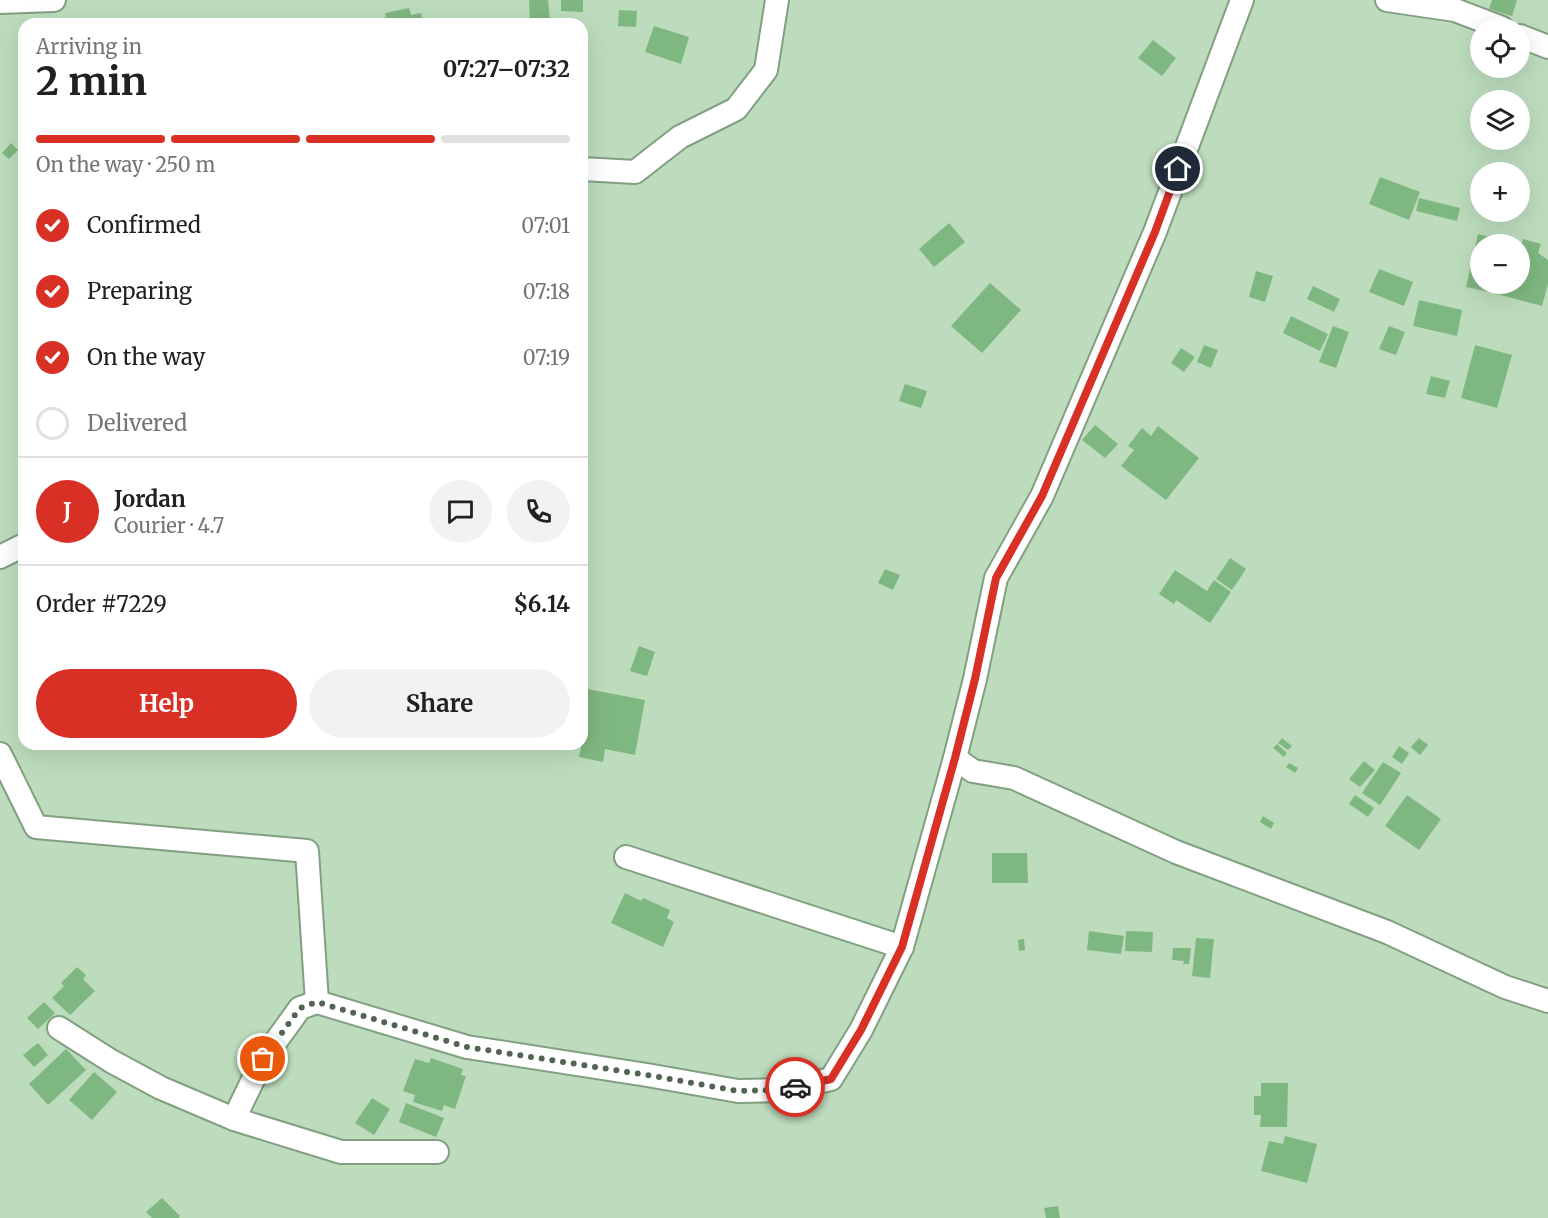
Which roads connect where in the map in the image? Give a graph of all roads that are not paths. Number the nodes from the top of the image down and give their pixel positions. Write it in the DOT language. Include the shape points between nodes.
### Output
graph roads {
  1 [pos="54,0"];
  2 [pos="777,0"];
  3 [pos="1242,0"];
  4 [pos="1387,0"];
  5 [pos="0,2"];
  6 [pos="1476,18"];
  7 [pos="1530,40"];
  8 [pos="1548,47"];
  9 [pos="588,169"];
  10 [pos="18,548"];
  11 [pos="0,557"];
  12 [pos="0,754"];
  13 [pos="955,758"];
  14 [pos="627,857"];
  15 [pos="902,947"];
  16 [pos="1548,1001"];
  17 [pos="317,1002"];
  18 [pos="59,1028"];
  19 [pos="234,1119"];
  20 [pos="437,1152"];
  1 -- 5 [label="street"];
  2 -- 9 [label="street" via="766,70 736,109 680,137 634,172"];
  3 -- 13 [label="street" via="1155,232 1042,496 996,578"];
  4 -- 6 [label="street" via="1455,10"];
  7 -- 8 [label="street"];
  10 -- 11 [label="street"];
  12 -- 17 [label="street" via="36,826 307,851"];
  13 -- 15 [label="street"];
  13 -- 16 [label="street" via="973,771 1014,778 1176,852 1387,932 1505,987"];
  14 -- 15 [label="street"];
  15 -- 17 [label="street" via="861,1030 831,1079 782,1090 738,1091 467,1047"];
  17 -- 19 [label="street" via="300,1008 263,1059"];
  18 -- 19 [label="street" via="161,1088"];
  19 -- 20 [label="street" via="340,1152"];
}
